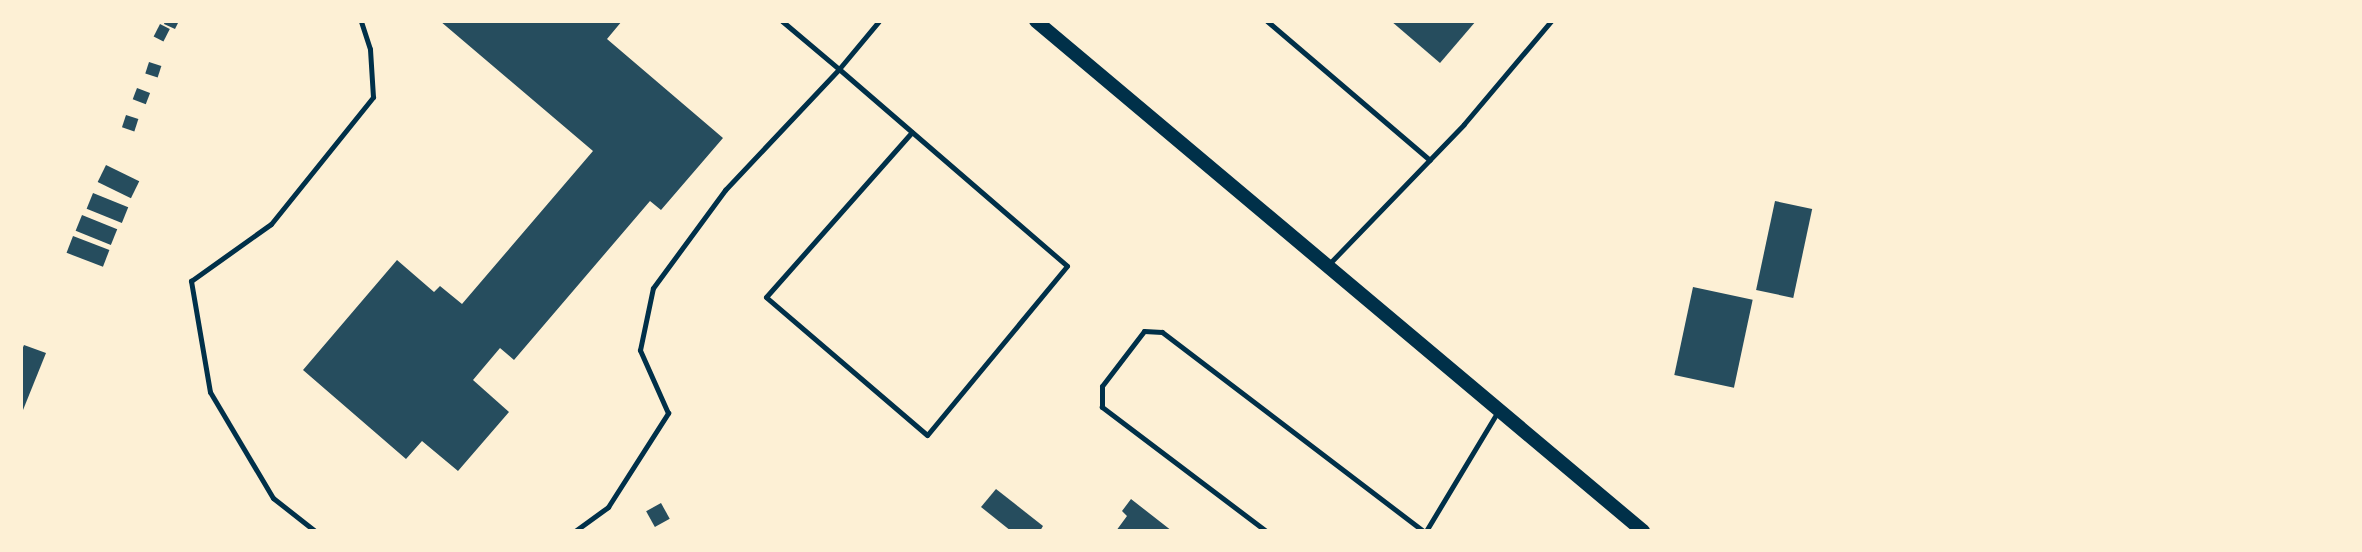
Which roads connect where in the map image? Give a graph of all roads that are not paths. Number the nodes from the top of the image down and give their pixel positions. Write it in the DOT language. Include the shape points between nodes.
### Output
graph roads {
  1 [pos="360,21"];
  2 [pos="782,21"];
  3 [pos="879,21"];
  4 [pos="1036,21"];
  5 [pos="1267,21"];
  6 [pos="1551,21"];
  7 [pos="839,69"];
  8 [pos="912,132"];
  9 [pos="1430,160"];
  10 [pos="1327,265"];
  11 [pos="1499,410"];
  12 [pos="315,531"];
  13 [pos="575,531"];
  14 [pos="1266,531"];
  15 [pos="1424,531"];
  16 [pos="1643,531"];
  1 -- 12 [label="lane" via="370,48 373,96 271,223 191,281 210,392 273,498"];
  2 -- 7 [label="lane"];
  3 -- 7 [label="lane"];
  4 -- 10 [label="main road"];
  5 -- 9 [label="lane"];
  6 -- 9 [label="lane"];
  7 -- 8 [label="lane"];
  7 -- 13 [label="lane" via="725,190 653,288 640,350 668,413 608,507"];
  8 -- 8 [label="lane" via="1067,266 928,435 766,297"];
  9 -- 10 [label="lane"];
  10 -- 11 [label="main road"];
  11 -- 15 [label="lane"];
  11 -- 16 [label="main road"];
  14 -- 15 [label="lane" via="1102,407 1102,386 1144,331 1162,332"];
}
